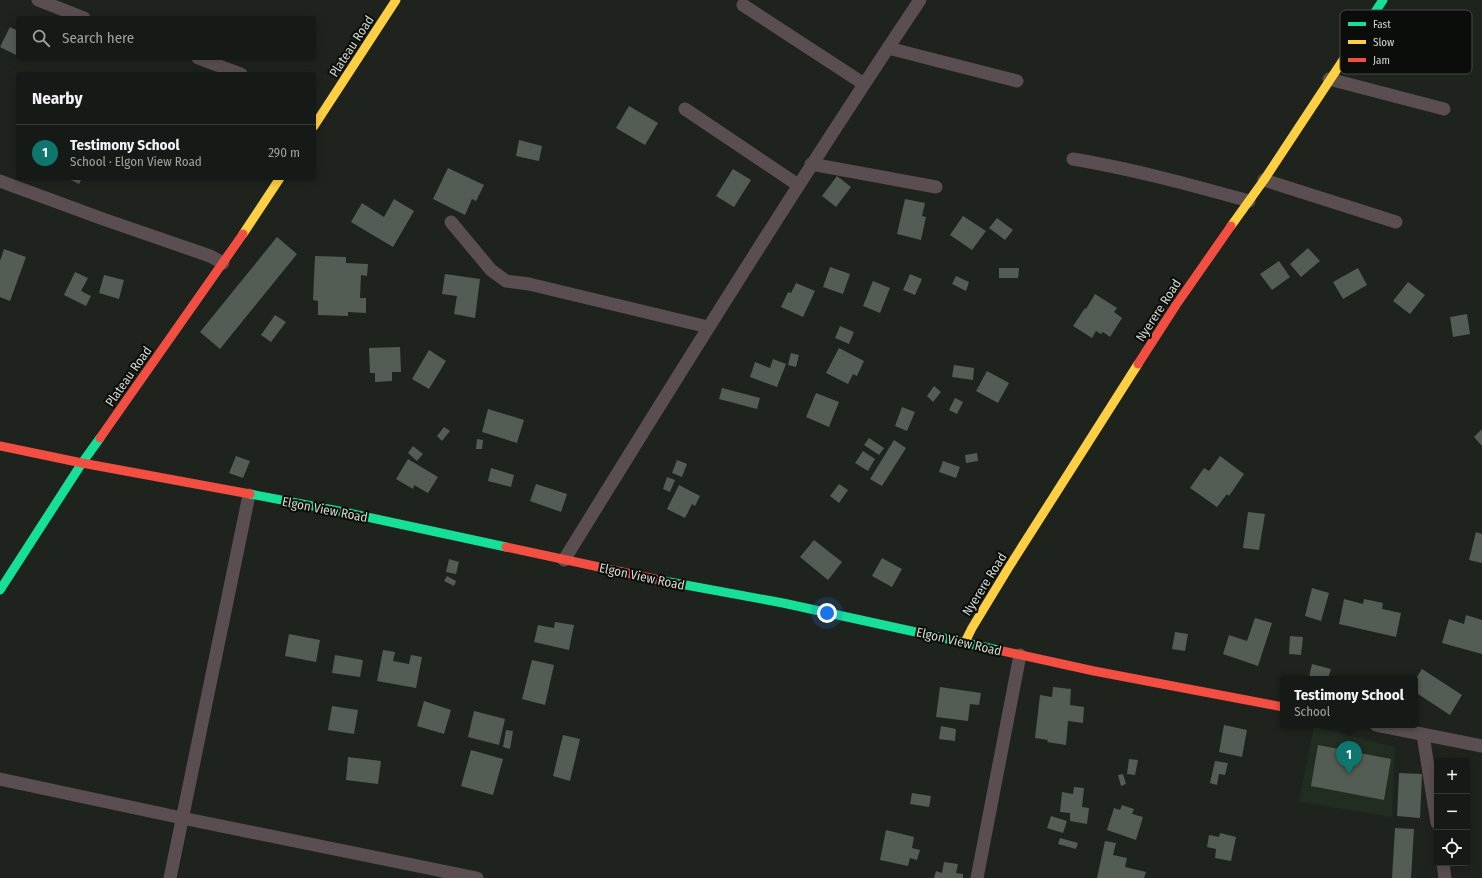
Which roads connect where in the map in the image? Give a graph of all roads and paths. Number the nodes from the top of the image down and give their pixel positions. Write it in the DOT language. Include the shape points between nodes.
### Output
graph roads {
  1 [pos="38,0"];
  2 [pos="396,0"];
  3 [pos="920,0"];
  4 [pos="1383,0"];
  5 [pos="743,5"];
  6 [pos="1376,10"];
  7 [pos="79,16"];
  8 [pos="888,48"];
  9 [pos="203,60"];
  10 [pos="1340,63"];
  11 [pos="236,72"];
  12 [pos="1329,79"];
  13 [pos="1017,81"];
  14 [pos="864,84"];
  15 [pos="320,107"];
  16 [pos="685,109"];
  17 [pos="1444,109"];
  18 [pos="316,120"];
  19 [pos="1073,159"];
  20 [pos="812,164"];
  21 [pos="279,180"];
  22 [pos="1264,180"];
  23 [pos="0,181"];
  24 [pos="798,185"];
  25 [pos="936,188"];
  26 [pos="1249,201"];
  27 [pos="451,222"];
  28 [pos="1396,222"];
  29 [pos="223,263"];
  30 [pos="708,326"];
  31 [pos="0,446"];
  32 [pos="82,463"];
  33 [pos="249,495"];
  34 [pos="564,560"];
  35 [pos="0,590"];
  36 [pos="965,642"];
  37 [pos="1020,655"];
  38 [pos="1280,706"];
  39 [pos="1390,728"];
  40 [pos="1423,735"];
  41 [pos="1482,746"];
  42 [pos="0,779"];
  43 [pos="1434,804"];
  44 [pos="182,818"];
  45 [pos="1443,866"];
  46 [pos="170,878"];
  47 [pos="477,878"];
  48 [pos="977,878"];
  49 [pos="1445,878"];
  1 -- 7 [label="street"];
  2 -- 15 [label="street, Plateau Road"];
  3 -- 8 [label="street"];
  4 -- 6 [label="street, Nyerere Road"];
  5 -- 14 [label="street"];
  8 -- 13 [label="street"];
  8 -- 14 [label="street"];
  9 -- 11 [label="street"];
  10 -- 12 [label="street, Nyerere Road"];
  12 -- 17 [label="street"];
  12 -- 22 [label="street, Nyerere Road"];
  14 -- 20 [label="street"];
  15 -- 18 [label="street, Plateau Road"];
  16 -- 24 [label="street"];
  19 -- 26 [label="street" via="1154,175"];
  20 -- 24 [label="street"];
  20 -- 25 [label="street"];
  21 -- 29 [label="street, Plateau Road"];
  22 -- 26 [label="street, Nyerere Road"];
  22 -- 28 [label="street"];
  23 -- 29 [label="street" via="210,256"];
  24 -- 30 [label="street"];
  26 -- 36 [label="street, Nyerere Road" via="1176,305 1009,567"];
  27 -- 30 [label="street" via="491,270 506,281 529,284"];
  29 -- 32 [label="street, Plateau Road"];
  30 -- 34 [label="street"];
  31 -- 32 [label="street, Elgon View Road"];
  32 -- 33 [label="street, Elgon View Road"];
  32 -- 35 [label="street, Plateau Road"];
  33 -- 34 [label="street, Elgon View Road" via="344,512"];
  33 -- 44 [label="street"];
  34 -- 36 [label="street, Elgon View Road"];
  36 -- 37 [label="street, Elgon View Road"];
  37 -- 38 [label="street, Elgon View Road"];
  37 -- 48 [label="street"];
  39 -- 40 [label="street"];
  40 -- 41 [label="street"];
  40 -- 43 [label="street"];
  42 -- 44 [label="street"];
  44 -- 46 [label="street"];
  44 -- 47 [label="street"];
  45 -- 49 [label="street"];
}
